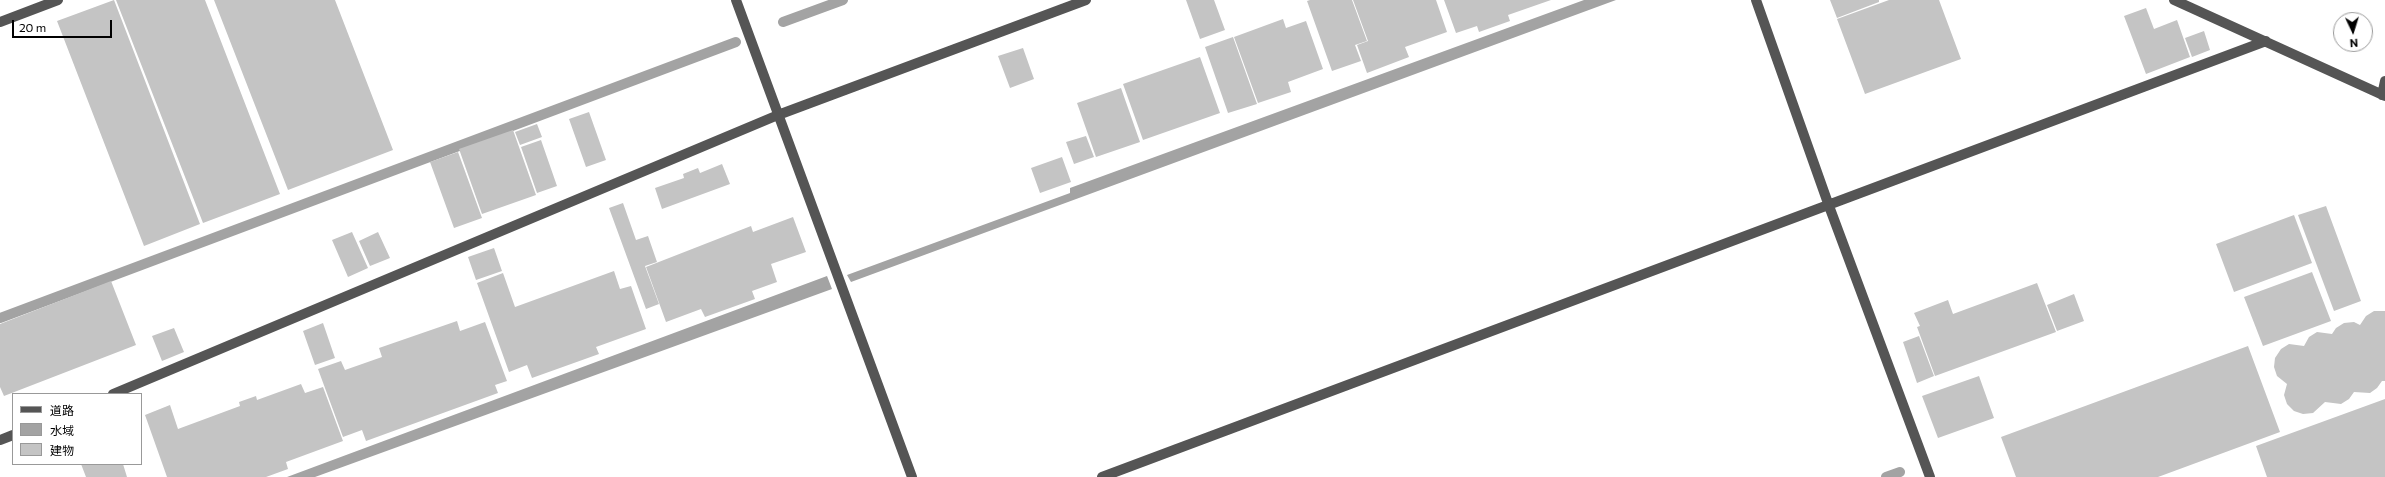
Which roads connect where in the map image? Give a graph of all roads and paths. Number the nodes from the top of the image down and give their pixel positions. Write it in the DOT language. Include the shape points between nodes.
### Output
graph roads {
  1 [pos="58,0"];
  2 [pos="736,0"];
  3 [pos="1086,0"];
  4 [pos="1756,0"];
  5 [pos="2174,0"];
  6 [pos="0,22"];
  7 [pos="2266,41"];
  8 [pos="2385,81"];
  9 [pos="2384,96"];
  10 [pos="778,115"];
  11 [pos="1829,206"];
  12 [pos="115,393"];
  13 [pos="12,436"];
  14 [pos="0,440"];
  15 [pos="912,477"];
  16 [pos="1102,477"];
  17 [pos="1930,477"];
  1 -- 6 [label="street"];
  2 -- 10 [label="street"];
  3 -- 10 [label="street"];
  4 -- 11 [label="street"];
  5 -- 7 [label="street"];
  7 -- 9 [label="street"];
  7 -- 11 [label="street"];
  8 -- 9 [label="street"];
  10 -- 12 [label="street"];
  10 -- 15 [label="street"];
  11 -- 16 [label="street"];
  11 -- 17 [label="street"];
  13 -- 14 [label="street"];
}
